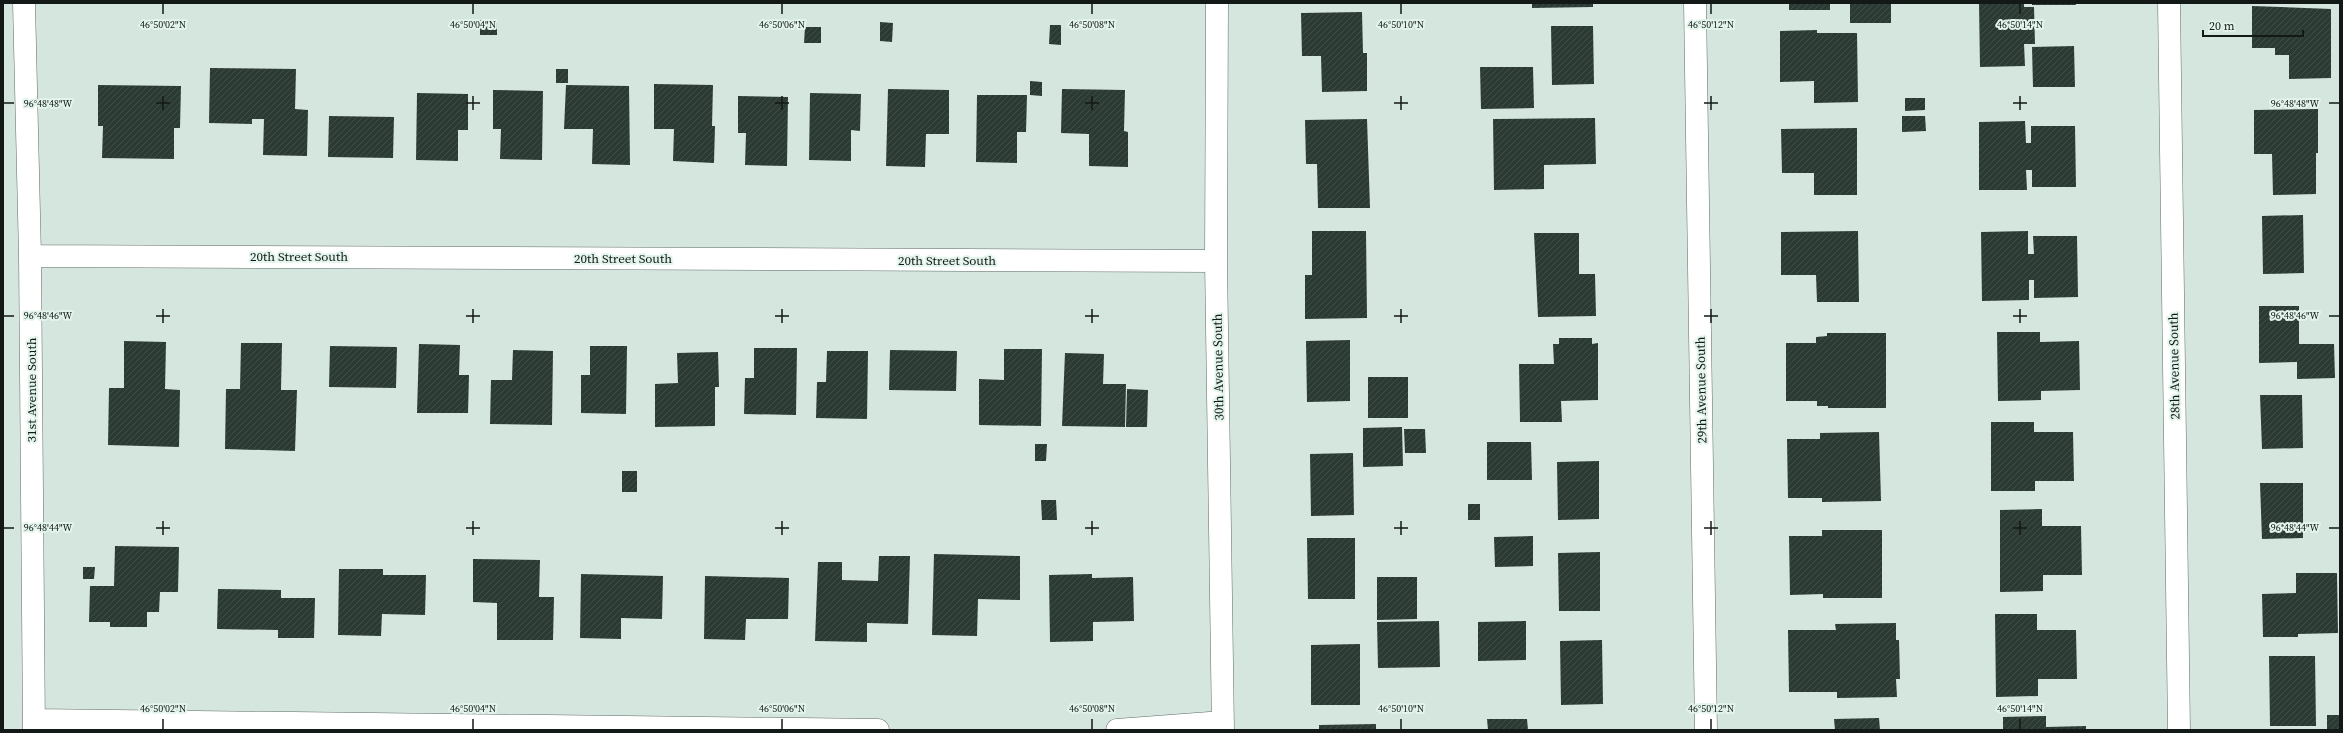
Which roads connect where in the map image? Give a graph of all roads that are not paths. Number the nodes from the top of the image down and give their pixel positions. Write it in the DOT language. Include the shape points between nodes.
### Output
graph roads {
  1 [pos="24,3"];
  2 [pos="1217,3"];
  3 [pos="1695,3"];
  4 [pos="2169,3"];
  5 [pos="30,256"];
  6 [pos="1216,261"];
  7 [pos="34,725"];
  8 [pos="1223,726"];
  9 [pos="878,730"];
  10 [pos="1117,730"];
  11 [pos="1706,730"];
  12 [pos="2179,730"];
  1 -- 5 [label="street, 31st Avenue South"];
  2 -- 6 [label="street, 30th Avenue South"];
  3 -- 11 [label="street, 29th Avenue South"];
  4 -- 12 [label="street, 28th Avenue South"];
  5 -- 6 [label="street, 20th Street South"];
  5 -- 7 [label="street, 31st Avenue South"];
  6 -- 8 [label="street, 30th Avenue South"];
  7 -- 9 [label="street"];
  8 -- 10 [label="street"];
}
